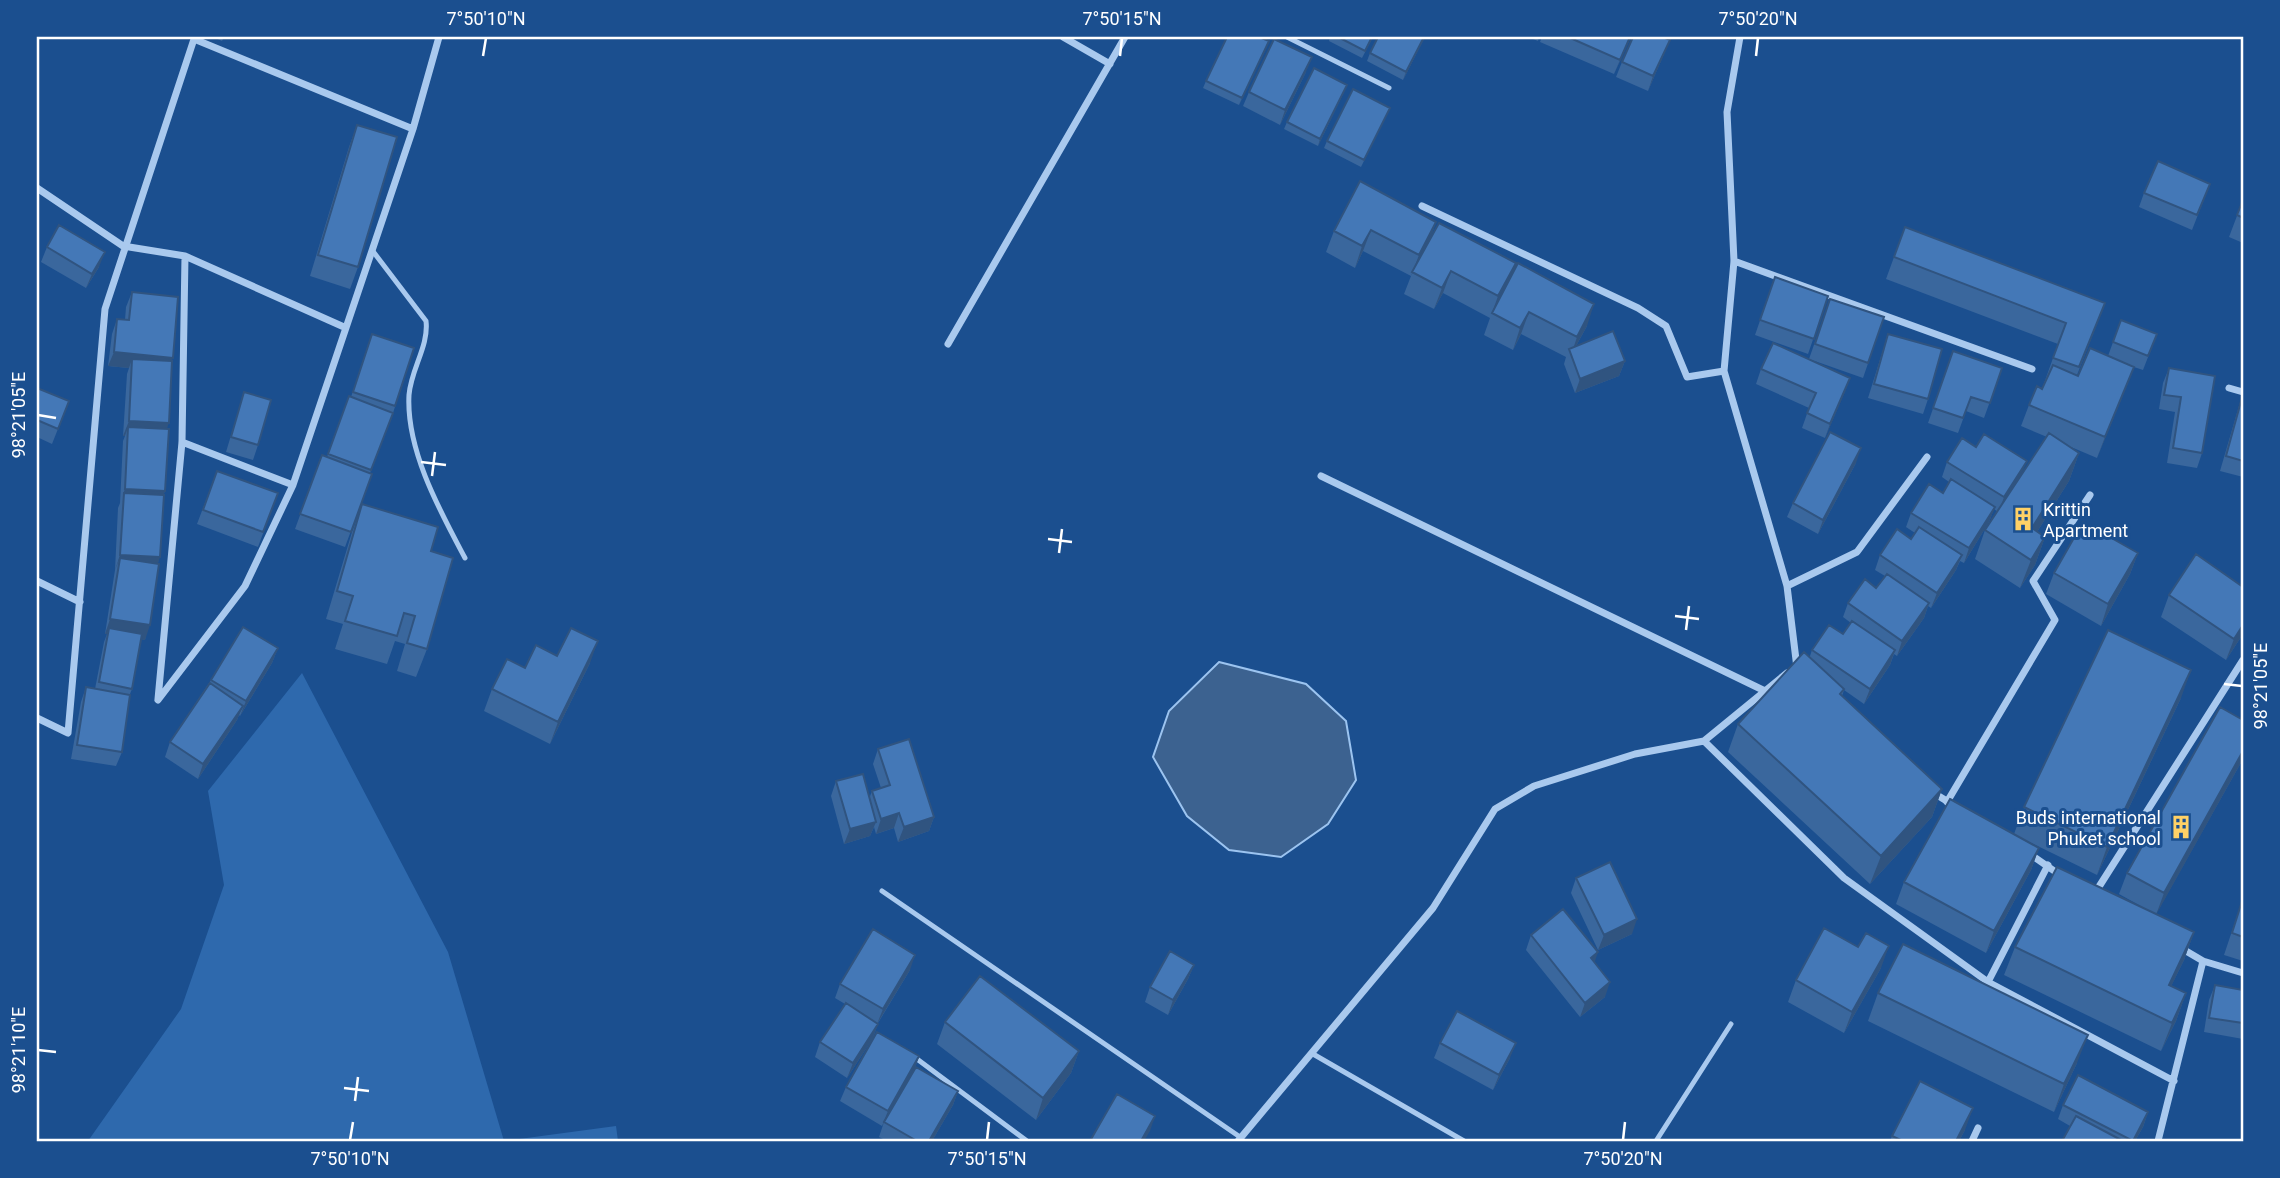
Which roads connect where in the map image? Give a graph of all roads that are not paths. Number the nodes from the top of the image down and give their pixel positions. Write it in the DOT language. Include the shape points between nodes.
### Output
graph roads {
  1 [pos="439,37"];
  2 [pos="1063,37"];
  3 [pos="1125,37"];
  4 [pos="1287,37"];
  5 [pos="1740,37"];
  6 [pos="1110,64"];
  7 [pos="1389,88"];
  8 [pos="414,129"];
  9 [pos="37,188"];
  10 [pos="1422,206"];
  11 [pos="123,246"];
  12 [pos="371,249"];
  13 [pos="185,256"];
  14 [pos="1734,261"];
  15 [pos="344,327"];
  16 [pos="948,344"];
  17 [pos="2032,369"];
  18 [pos="1724,371"];
  19 [pos="2229,388"];
  20 [pos="2243,392"];
  21 [pos="182,442"];
  22 [pos="1927,457"];
  23 [pos="1321,476"];
  24 [pos="293,485"];
  25 [pos="2090,495"];
  26 [pos="465,558"];
  27 [pos="37,582"];
  28 [pos="1787,586"];
  29 [pos="80,602"];
  30 [pos="2243,660"];
  31 [pos="1796,666"];
  32 [pos="1805,676"];
  33 [pos="1765,691"];
  34 [pos="37,718"];
  35 [pos="1704,741"];
  36 [pos="1927,789"];
  37 [pos="1947,802"];
  38 [pos="1959,809"];
  39 [pos="2025,851"];
  40 [pos="2048,865"];
  41 [pos="2070,881"];
  42 [pos="2081,890"];
  43 [pos="882,891"];
  44 [pos="2093,898"];
  45 [pos="2104,904"];
  46 [pos="2170,942"];
  47 [pos="2203,961"];
  48 [pos="2243,972"];
  49 [pos="1987,982"];
  50 [pos="1731,1024"];
  51 [pos="1314,1054"];
  52 [pos="917,1059"];
  53 [pos="2174,1081"];
  54 [pos="1978,1128"];
  55 [pos="1239,1139"];
  56 [pos="1027,1141"];
  57 [pos="1464,1141"];
  58 [pos="1656,1141"];
  59 [pos="1972,1141"];
  60 [pos="2158,1141"];
  1 -- 8 [label="street"];
  2 -- 6 [label="street"];
  3 -- 6 [label="street"];
  4 -- 7 [label="lane"];
  5 -- 14 [label="street" via="1727,112"];
  6 -- 16 [label="street"];
  8 -- 11 [label="street" via="194,39"];
  8 -- 12 [label="street"];
  9 -- 11 [label="street"];
  10 -- 18 [label="street" via="1666,326 1687,377"];
  11 -- 13 [label="street"];
  11 -- 29 [label="street" via="105,309"];
  12 -- 15 [label="street"];
  12 -- 26 [label="lane" via="426,321 409,398 429,491"];
  13 -- 15 [label="street"];
  13 -- 21 [label="street"];
  14 -- 17 [label="street"];
  14 -- 18 [label="street"];
  15 -- 24 [label="street"];
  18 -- 28 [label="street"];
  19 -- 20 [label="street"];
  21 -- 24 [label="street"];
  21 -- 24 [label="street" via="158,700 245,586"];
  22 -- 28 [label="street" via="1857,552"];
  23 -- 33 [label="street"];
  25 -- 37 [label="street" via="2033,581 2054,620"];
  27 -- 29 [label="street"];
  28 -- 31 [label="street"];
  29 -- 34 [label="street" via="68,733"];
  30 -- 44 [label="street"];
  31 -- 32 [label="street"];
  31 -- 33 [label="street"];
  33 -- 35 [label="street"];
  35 -- 49 [label="street" via="1844,878"];
  35 -- 51 [label="street" via="1635,754 1534,786 1495,809 1433,908"];
  36 -- 37 [label="street"];
  37 -- 38 [label="street"];
  39 -- 40 [label="street"];
  40 -- 41 [label="street"];
  40 -- 49 [label="street"];
  42 -- 44 [label="street"];
  43 -- 55 [label="lane"];
  44 -- 45 [label="street"];
  46 -- 47 [label="street"];
  47 -- 48 [label="street"];
  47 -- 53 [label="street"];
  49 -- 53 [label="street"];
  50 -- 58 [label="lane"];
  51 -- 55 [label="street"];
  51 -- 57 [label="lane"];
  52 -- 56 [label="lane"];
  53 -- 60 [label="street"];
  54 -- 59 [label="street"];
}
